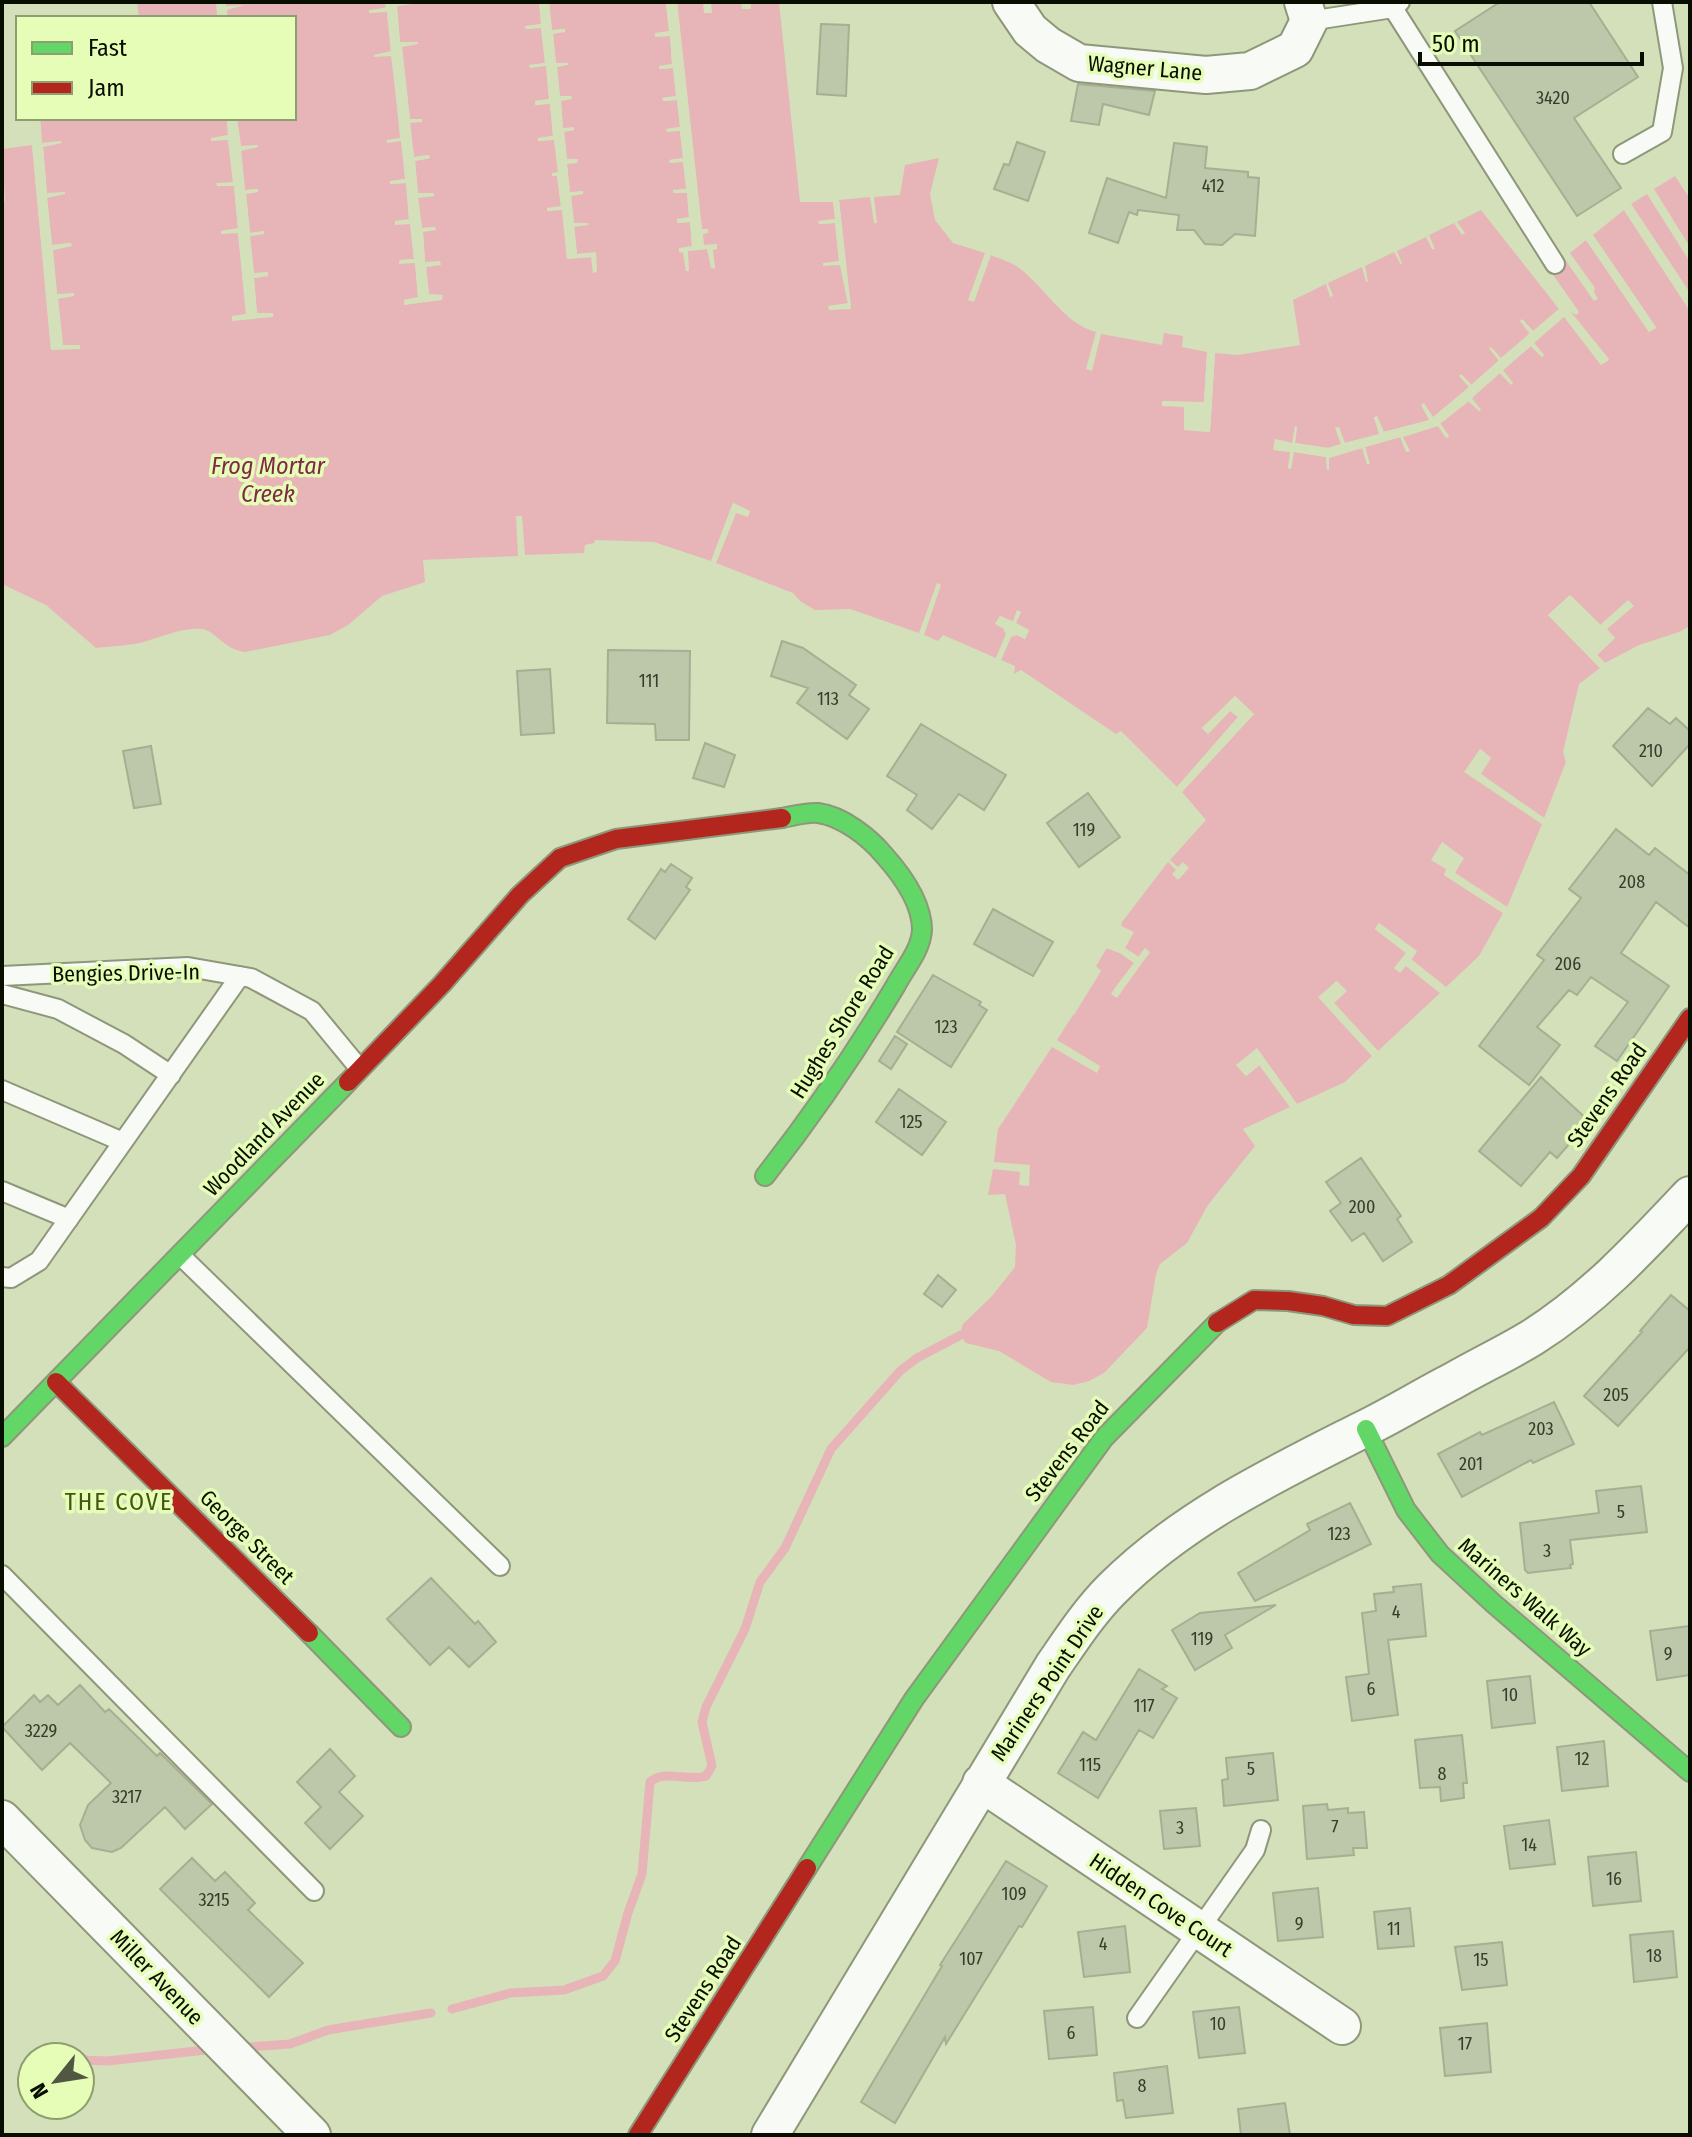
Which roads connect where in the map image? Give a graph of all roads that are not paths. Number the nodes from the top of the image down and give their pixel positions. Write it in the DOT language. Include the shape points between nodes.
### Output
graph roads {
  1 [pos="1011,2"];
  2 [pos="1662,2"];
  3 [pos="1397,5"];
  4 [pos="1306,12"];
  5 [pos="1623,154"];
  6 [pos="1555,264"];
  7 [pos="556,861"];
  8 [pos="2,976"];
  9 [pos="240,976"];
  10 [pos="2,994"];
  11 [pos="1690,1018"];
  12 [pos="359,1068"];
  13 [pos="171,1075"];
  14 [pos="2,1090"];
  15 [pos="123,1142"];
  16 [pos="765,1176"];
  17 [pos="2,1191"];
  18 [pos="1690,1195"];
  19 [pos="69,1219"];
  20 [pos="181,1256"];
  21 [pos="2,1277"];
  22 [pos="56,1382"];
  23 [pos="1366,1429"];
  24 [pos="2,1437"];
  25 [pos="500,1566"];
  26 [pos="2,1575"];
  27 [pos="401,1727"];
  28 [pos="1690,1772"];
  29 [pos="981,1783"];
  30 [pos="2,1819"];
  31 [pos="1261,1830"];
  32 [pos="314,1891"];
  33 [pos="1199,1930"];
  34 [pos="1137,2018"];
  35 [pos="1342,2026"];
  36 [pos="312,2135"];
  37 [pos="638,2135"];
  38 [pos="770,2135"];
  1 -- 4 [label="street, Wagner Lane" via="1030,30 1079,63 1206,75 1250,71 1295,49"];
  2 -- 5 [label="lane" via="1673,68 1662,132"];
  3 -- 4 [label="lane"];
  3 -- 6 [label="lane"];
  7 -- 12 [label="street, Woodland Avenue"];
  7 -- 16 [label="street, Hughes Shore Road" via="616,839 817,813 835,817 873,843 893,867 918,908 920,941 873,1024"];
  8 -- 9 [label="lane, Bengies Drive-In" via="188,967"];
  9 -- 12 [label="lane, Bengies Drive-In" via="312,1011"];
  9 -- 13 [label="lane"];
  10 -- 13 [label="lane" via="58,1009"];
  11 -- 37 [label="street, Stevens Road" via="1581,1176 1541,1218 1449,1285 1387,1316 1254,1300 1221,1318 1126,1415 1080,1469 914,1699"];
  12 -- 20 [label="street, Woodland Avenue"];
  13 -- 15 [label="lane"];
  14 -- 15 [label="lane"];
  15 -- 19 [label="lane"];
  17 -- 19 [label="lane"];
  18 -- 23 [label="street, Mariners Point Drive" via="1628,1261 1556,1322"];
  19 -- 21 [label="lane" via="39,1261 11,1278"];
  20 -- 22 [label="street, Woodland Avenue"];
  20 -- 25 [label="lane"];
  22 -- 24 [label="street, Woodland Avenue"];
  22 -- 27 [label="street, George Street"];
  23 -- 28 [label="street, Mariners Walk Way" via="1406,1510 1440,1554"];
  23 -- 29 [label="street, Mariners Point Drive" via="1219,1506 1112,1589 1068,1644"];
  26 -- 32 [label="lane"];
  29 -- 33 [label="street, Hidden Cove Court"];
  29 -- 38 [label="street, Mariners Point Drive"];
  30 -- 36 [label="street, Miller Avenue"];
  31 -- 33 [label="lane" via="1255,1850"];
  33 -- 34 [label="lane"];
  33 -- 35 [label="street, Hidden Cove Court"];
}
